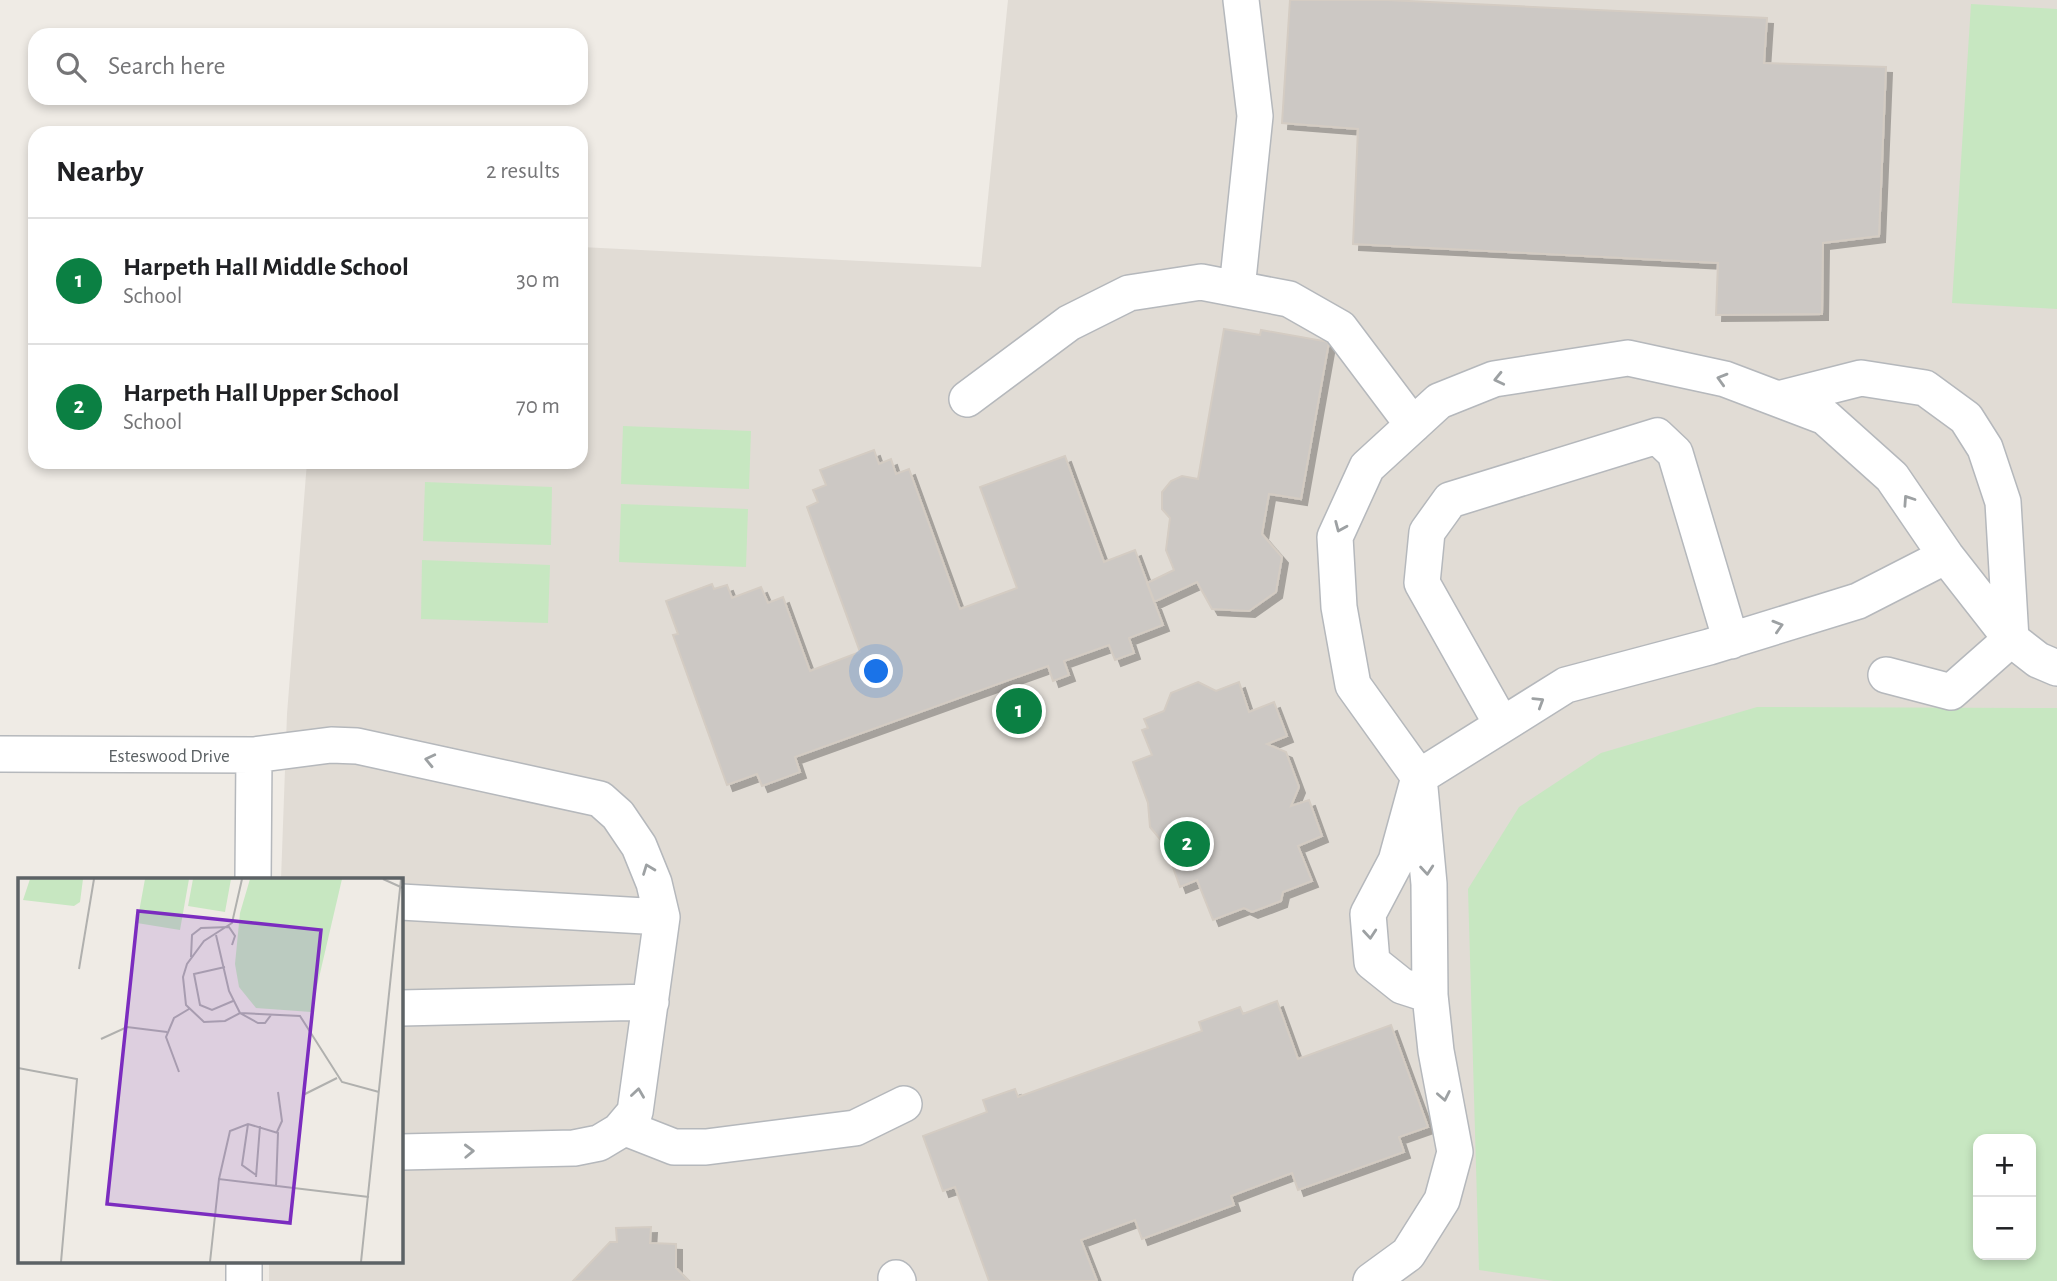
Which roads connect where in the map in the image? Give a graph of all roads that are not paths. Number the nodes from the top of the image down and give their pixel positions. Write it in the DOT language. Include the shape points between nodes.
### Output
graph roads {
  1 [pos="1241,0"];
  2 [pos="1237,289"];
  3 [pos="967,399"];
  4 [pos="1778,399"];
  5 [pos="1413,425"];
  6 [pos="1946,556"];
  7 [pos="2011,639"];
  8 [pos="1731,641"];
  9 [pos="2057,668"];
  10 [pos="1886,675"];
  11 [pos="1502,725"];
  12 [pos="0,754"];
  13 [pos="254,755"];
  14 [pos="1419,778"];
  15 [pos="253,878"];
  16 [pos="402,902"];
  17 [pos="662,917"];
  18 [pos="1430,995"];
  19 [pos="651,1002"];
  20 [pos="402,1008"];
  21 [pos="904,1104"];
  22 [pos="623,1127"];
  23 [pos="402,1153"];
  24 [pos="1371,1281"];
  1 -- 2 [label="street" via="1255,116"];
  2 -- 3 [label="street" via="1201,282 1129,293 1069,323"];
  2 -- 5 [label="street" via="1289,299 1340,328"];
  4 -- 5 [label="street, one-way" via="1725,379 1628,358 1494,379 1439,401"];
  6 -- 4 [label="street, one-way" via="1892,477 1825,417"];
  4 -- 7 [label="street" via="1861,379 1925,388 1966,418 1985,448 2003,502"];
  5 -- 14 [label="street, one-way" via="1367,467 1335,537 1339,607 1353,685"];
  6 -- 7 [label="street"];
  8 -- 6 [label="street, one-way" via="1858,601"];
  7 -- 9 [label="street"];
  7 -- 10 [label="street" via="1951,692"];
  11 -- 8 [label="street, one-way" via="1566,685"];
  8 -- 11 [label="street" via="1675,453 1657,436 1450,500 1427,531 1422,583"];
  11 -- 14 [label="street"];
  12 -- 13 [label="street, Esteswood Drive"];
  13 -- 15 [label="street, Esteswood Drive"];
  17 -- 13 [label="street, one-way" via="639,846 600,799 357,746"];
  14 -- 18 [label="street, one-way" via="1429,884"];
  14 -- 18 [label="street, one-way" via="1396,861 1368,914 1372,962 1402,986"];
  16 -- 17 [label="street"];
  17 -- 19 [label="street"];
  18 -- 24 [label="street, one-way" via="1455,1152 1442,1200 1408,1254"];
  19 -- 20 [label="street"];
  22 -- 19 [label="street, one-way" via="635,1112"];
  21 -- 22 [label="street" via="855,1128 706,1147 674,1147"];
  23 -- 22 [label="street, one-way" via="575,1148 598,1143"];
}
